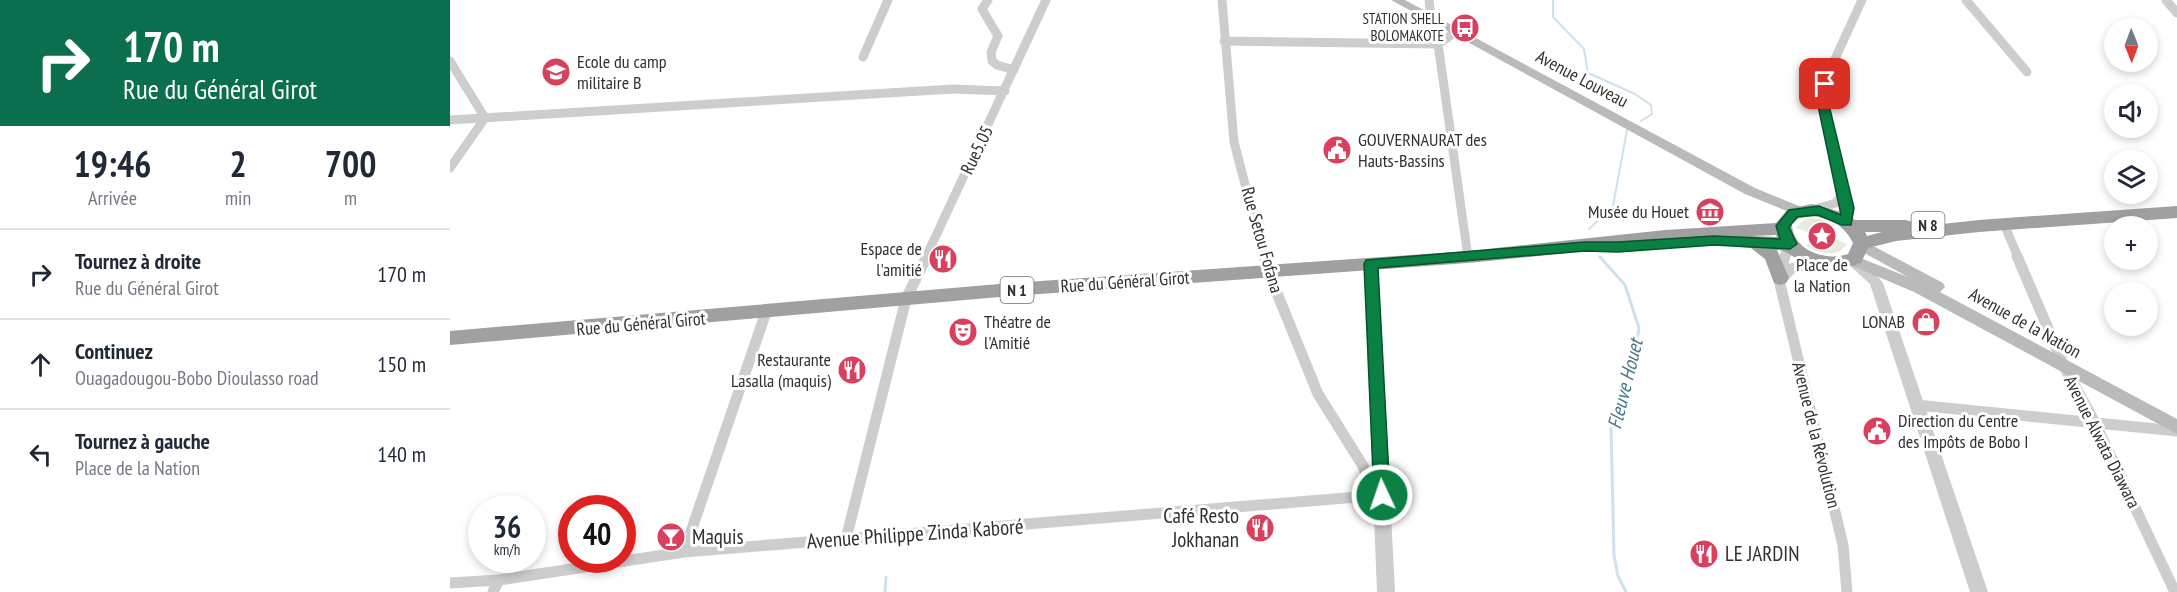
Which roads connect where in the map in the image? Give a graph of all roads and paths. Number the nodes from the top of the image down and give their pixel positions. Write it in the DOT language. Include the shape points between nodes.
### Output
graph roads {
  1 [pos="888,0"];
  2 [pos="988,0"];
  3 [pos="1046,0"];
  4 [pos="1222,0"];
  5 [pos="1397,0"];
  6 [pos="1429,0"];
  7 [pos="1862,0"];
  8 [pos="1966,0"];
  9 [pos="2166,0"];
  10 [pos="2177,13"];
  11 [pos="1431,18"];
  12 [pos="1456,32"];
  13 [pos="1224,41"];
  14 [pos="1438,44"];
  15 [pos="863,57"];
  16 [pos="450,61"];
  17 [pos="1014,70"];
  18 [pos="2027,72"];
  19 [pos="1005,91"];
  20 [pos="485,118"];
  21 [pos="450,120"];
  22 [pos="450,168"];
  23 [pos="1844,190"];
  24 [pos="1750,191"];
  25 [pos="1805,210"];
  26 [pos="2177,212"];
  27 [pos="1849,224"];
  28 [pos="2004,224"];
  29 [pos="1787,235"];
  30 [pos="1756,243"];
  31 [pos="1585,246"];
  32 [pos="1857,255"];
  33 [pos="1468,257"];
  34 [pos="1817,261"];
  35 [pos="1371,264"];
  36 [pos="1268,271"];
  37 [pos="1780,279"];
  38 [pos="1878,293"];
  39 [pos="906,298"];
  40 [pos="766,312"];
  41 [pos="450,338"];
  42 [pos="2061,360"];
  43 [pos="1916,405"];
  44 [pos="2177,417"];
  45 [pos="2095,423"];
  46 [pos="2177,426"];
  47 [pos="2177,431"];
  48 [pos="1378,496"];
  49 [pos="846,539"];
  50 [pos="684,552"];
  51 [pos="450,583"];
  52 [pos="496,586"];
  53 [pos="1386,592"];
  54 [pos="1847,592"];
  55 [pos="1979,592"];
  56 [pos="2175,592"];
  1 -- 15 [label="street"];
  2 -- 17 [label="street" via="982,9 998,36 991,52 992,61"];
  3 -- 17 [label="street, Rue5.05"];
  4 -- 13 [label="street, Rue Setou Fofana"];
  5 -- 11 [label="main road, Avenue Louveau"];
  6 -- 11 [label="street"];
  7 -- 23 [label="street" via="1829,72 1822,101"];
  8 -- 18 [label="street"];
  9 -- 10 [label="street"];
  11 -- 12 [label="main road, Avenue Louveau"];
  12 -- 14 [label="street"];
  12 -- 24 [label="main road, Avenue Louveau"];
  13 -- 14 [label="street"];
  13 -- 36 [label="street, Rue Setou Fofana" via="1234,142"];
  14 -- 33 [label="street"];
  16 -- 20 [label="street"];
  17 -- 19 [label="street, Rue5.05"];
  19 -- 20 [label="street" via="953,89"];
  19 -- 39 [label="street, Rue5.05"];
  20 -- 21 [label="street"];
  20 -- 22 [label="street"];
  23 -- 25 [label="street" via="1838,202"];
  23 -- 27 [label="street"];
  24 -- 25 [label="main road, Avenue Louveau"];
  24 -- 29 [label="main road, Avenue Louveau"];
  25 -- 27 [label="highway" via="1834,215"];
  25 -- 29 [label="highway" via="1790,215"];
  26 -- 28 [label="highway, N 8"];
  27 -- 28 [label="highway, N 8"];
  27 -- 32 [label="highway"];
  28 -- 32 [label="highway, N 8" via="1896,235"];
  28 -- 42 [label="street, Avenue Alwata Diawara"];
  29 -- 30 [label="highway, N 1"];
  29 -- 31 [label="highway, N 1" via="1613,241"];
  29 -- 34 [label="highway"];
  29 -- 37 [label="street"];
  30 -- 31 [label="highway, N 1"];
  30 -- 37 [label="highway" via="1772,255"];
  31 -- 33 [label="highway, Rue du Général Girot / N 1"];
  32 -- 34 [label="highway"];
  32 -- 38 [label="street"];
  32 -- 38 [label="street" via="1863,279"];
  32 -- 42 [label="main road, Avenue de la Nation"];
  33 -- 35 [label="highway, Rue du Général Girot / N 1"];
  34 -- 37 [label="street" via="1790,270"];
  35 -- 36 [label="highway, Rue du Général Girot / N 1"];
  35 -- 48 [label="street"];
  36 -- 39 [label="highway, Rue du Général Girot / N 1"];
  36 -- 48 [label="street, Rue Setou Fofana" via="1318,394"];
  37 -- 54 [label="street, Avenue de la Révolution" via="1843,545"];
  38 -- 43 [label="street"];
  39 -- 40 [label="highway, Rue du Général Girot / N 1"];
  39 -- 49 [label="street, Rue5.05"];
  40 -- 41 [label="highway, Rue du Général Girot / N 1"];
  40 -- 50 [label="street"];
  42 -- 44 [label="main road, Avenue de la Nation"];
  42 -- 45 [label="street, Avenue Alwata Diawara"];
  42 -- 46 [label="main road, Avenue de la Nation"];
  43 -- 45 [label="street"];
  43 -- 55 [label="street"];
  45 -- 47 [label="street"];
  45 -- 56 [label="street, Avenue Alwata Diawara"];
  48 -- 49 [label="street, Avenue Philippe Zinda Kaboré"];
  48 -- 53 [label="street"];
  49 -- 50 [label="street, Avenue Philippe Zinda Kaboré"];
  50 -- 52 [label="street, Avenue Philippe Zinda Kaboré"];
  51 -- 52 [label="street, Avenue Philippe Zinda Kaboré"];
}
